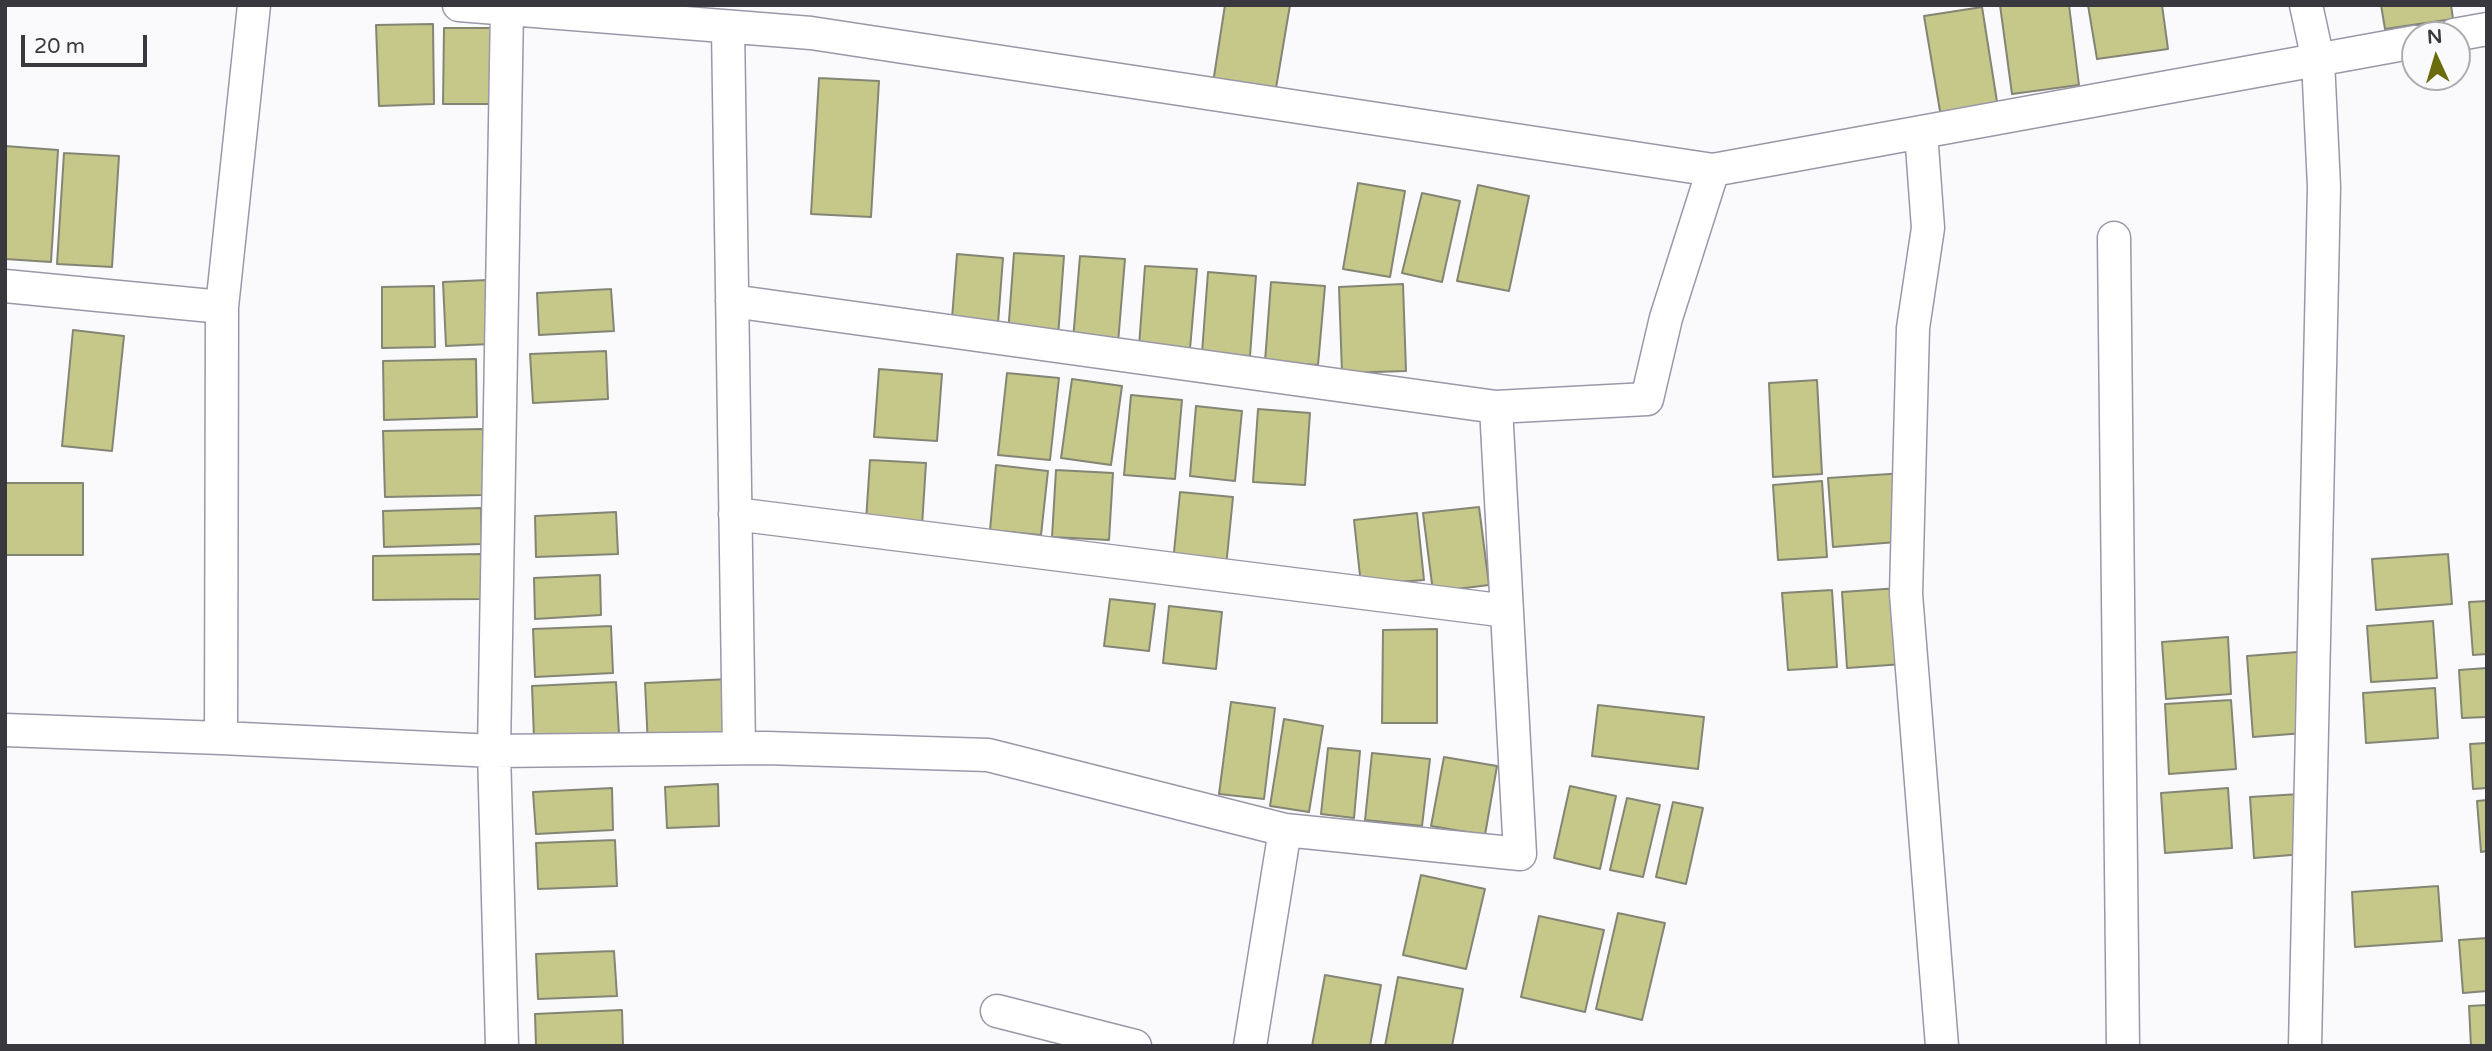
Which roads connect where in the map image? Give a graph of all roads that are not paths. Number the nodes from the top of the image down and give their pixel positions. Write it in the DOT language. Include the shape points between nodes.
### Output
graph roads {
  1 [pos="254,5"];
  2 [pos="459,5"];
  3 [pos="2306,5"];
  4 [pos="507,9"];
  5 [pos="728,27"];
  6 [pos="2401,45"];
  7 [pos="2318,60"];
  8 [pos="1921,132"];
  9 [pos="1713,170"];
  10 [pos="2114,237"];
  11 [pos="5,286"];
  12 [pos="732,301"];
  13 [pos="222,307"];
  14 [pos="1496,407"];
  15 [pos="736,513"];
  16 [pos="1507,611"];
  17 [pos="5,730"];
  18 [pos="221,738"];
  19 [pos="740,748"];
  20 [pos="494,751"];
  21 [pos="1285,830"];
  22 [pos="997,1011"];
  23 [pos="502,1046"];
  24 [pos="1135,1046"];
  25 [pos="1250,1046"];
  26 [pos="1942,1046"];
  27 [pos="2123,1046"];
  28 [pos="2305,1046"];
  1 -- 13 [label="street"];
  2 -- 4 [label="street"];
  3 -- 7 [label="street"];
  4 -- 5 [label="street"];
  4 -- 20 [label="street"];
  5 -- 9 [label="street" via="811,33"];
  5 -- 12 [label="street"];
  6 -- 7 [label="street"];
  7 -- 8 [label="street"];
  7 -- 28 [label="street" via="2324,187"];
  8 -- 9 [label="street"];
  8 -- 26 [label="street" via="1928,228 1913,328 1906,594"];
  9 -- 14 [label="street" via="1666,318 1647,399"];
  10 -- 27 [label="street"];
  11 -- 13 [label="street"];
  12 -- 14 [label="street"];
  12 -- 15 [label="street"];
  13 -- 18 [label="street"];
  14 -- 16 [label="street"];
  15 -- 16 [label="street"];
  15 -- 19 [label="street"];
  16 -- 21 [label="street" via="1520,854"];
  17 -- 18 [label="street"];
  18 -- 20 [label="street"];
  19 -- 20 [label="street"];
  19 -- 21 [label="street" via="988,755"];
  20 -- 23 [label="street"];
  21 -- 25 [label="street"];
  22 -- 24 [label="street"];
}
